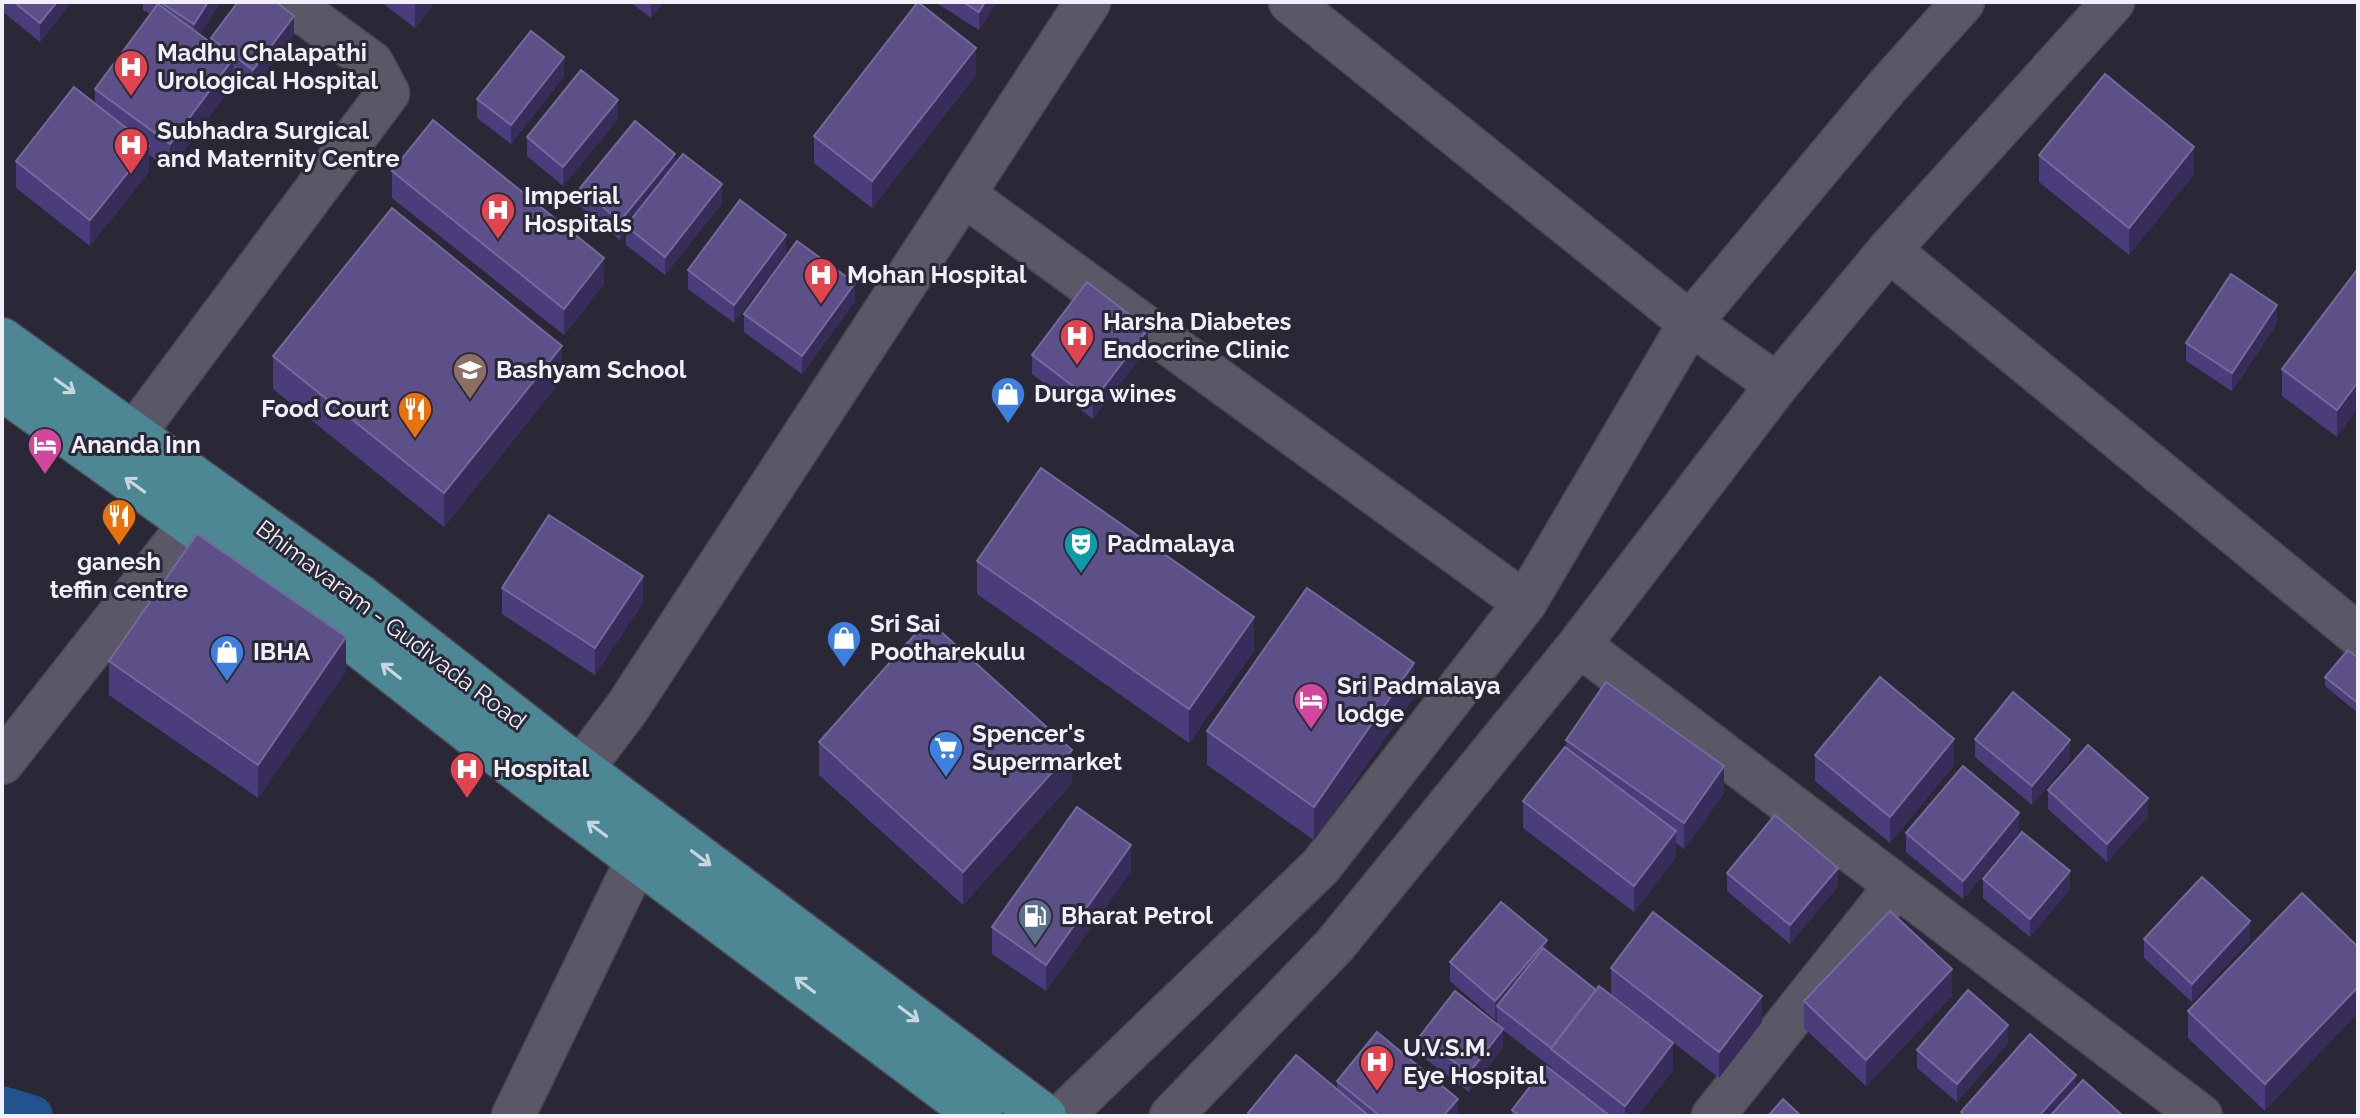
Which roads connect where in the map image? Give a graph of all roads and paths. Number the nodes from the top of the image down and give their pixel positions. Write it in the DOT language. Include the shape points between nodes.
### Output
graph roads {
  1 [pos="289,2"];
  2 [pos="1088,2"];
  3 [pos="1290,2"];
  4 [pos="1963,2"];
  5 [pos="2113,2"];
  6 [pos="963,194"];
  7 [pos="1889,250"];
  8 [pos="1690,323"];
  9 [pos="2,340"];
  10 [pos="1777,385"];
  11 [pos="2,388"];
  12 [pos="133,435"];
  13 [pos="190,524"];
  14 [pos="1525,603"];
  15 [pos="2358,635"];
  16 [pos="1579,645"];
  17 [pos="2,763"];
  18 [pos="570,785"];
  19 [pos="645,841"];
  20 [pos="1896,886"];
  21 [pos="513,1116"];
  22 [pos="980,1116"];
  23 [pos="1044,1116"];
  24 [pos="1062,1116"];
  25 [pos="1171,1116"];
  26 [pos="1713,1116"];
  27 [pos="2201,1116"];
  1 -- 12 [label="street" via="372,63 388,93"];
  2 -- 6 [label="main road"];
  3 -- 8 [label="street"];
  4 -- 8 [label="street"];
  5 -- 7 [label="street"];
  6 -- 14 [label="street"];
  6 -- 18 [label="main road" via="627,708"];
  7 -- 10 [label="street"];
  7 -- 15 [label="street"];
  8 -- 10 [label="street"];
  8 -- 14 [label="street"];
  9 -- 12 [label="main road, Bhimavaram - Gudivada Road, one-way"];
  10 -- 16 [label="street"];
  13 -- 11 [label="main road, Bhimavaram - Gudivada Road, one-way"];
  12 -- 18 [label="main road, Bhimavaram - Gudivada Road" via="360,597"];
  13 -- 17 [label="street"];
  18 -- 13 [label="main road, Bhimavaram - Gudivada Road, one-way"];
  14 -- 24 [label="street" via="1321,866"];
  16 -- 20 [label="street"];
  16 -- 25 [label="street" via="1335,945"];
  18 -- 19 [label="main road, Bhimavaram - Gudivada Road"];
  19 -- 21 [label="street"];
  22 -- 19 [label="main road, Bhimavaram - Gudivada Road, one-way"];
  19 -- 23 [label="main road, Bhimavaram - Gudivada Road, one-way"];
  20 -- 26 [label="street"];
  20 -- 27 [label="street"];
}
